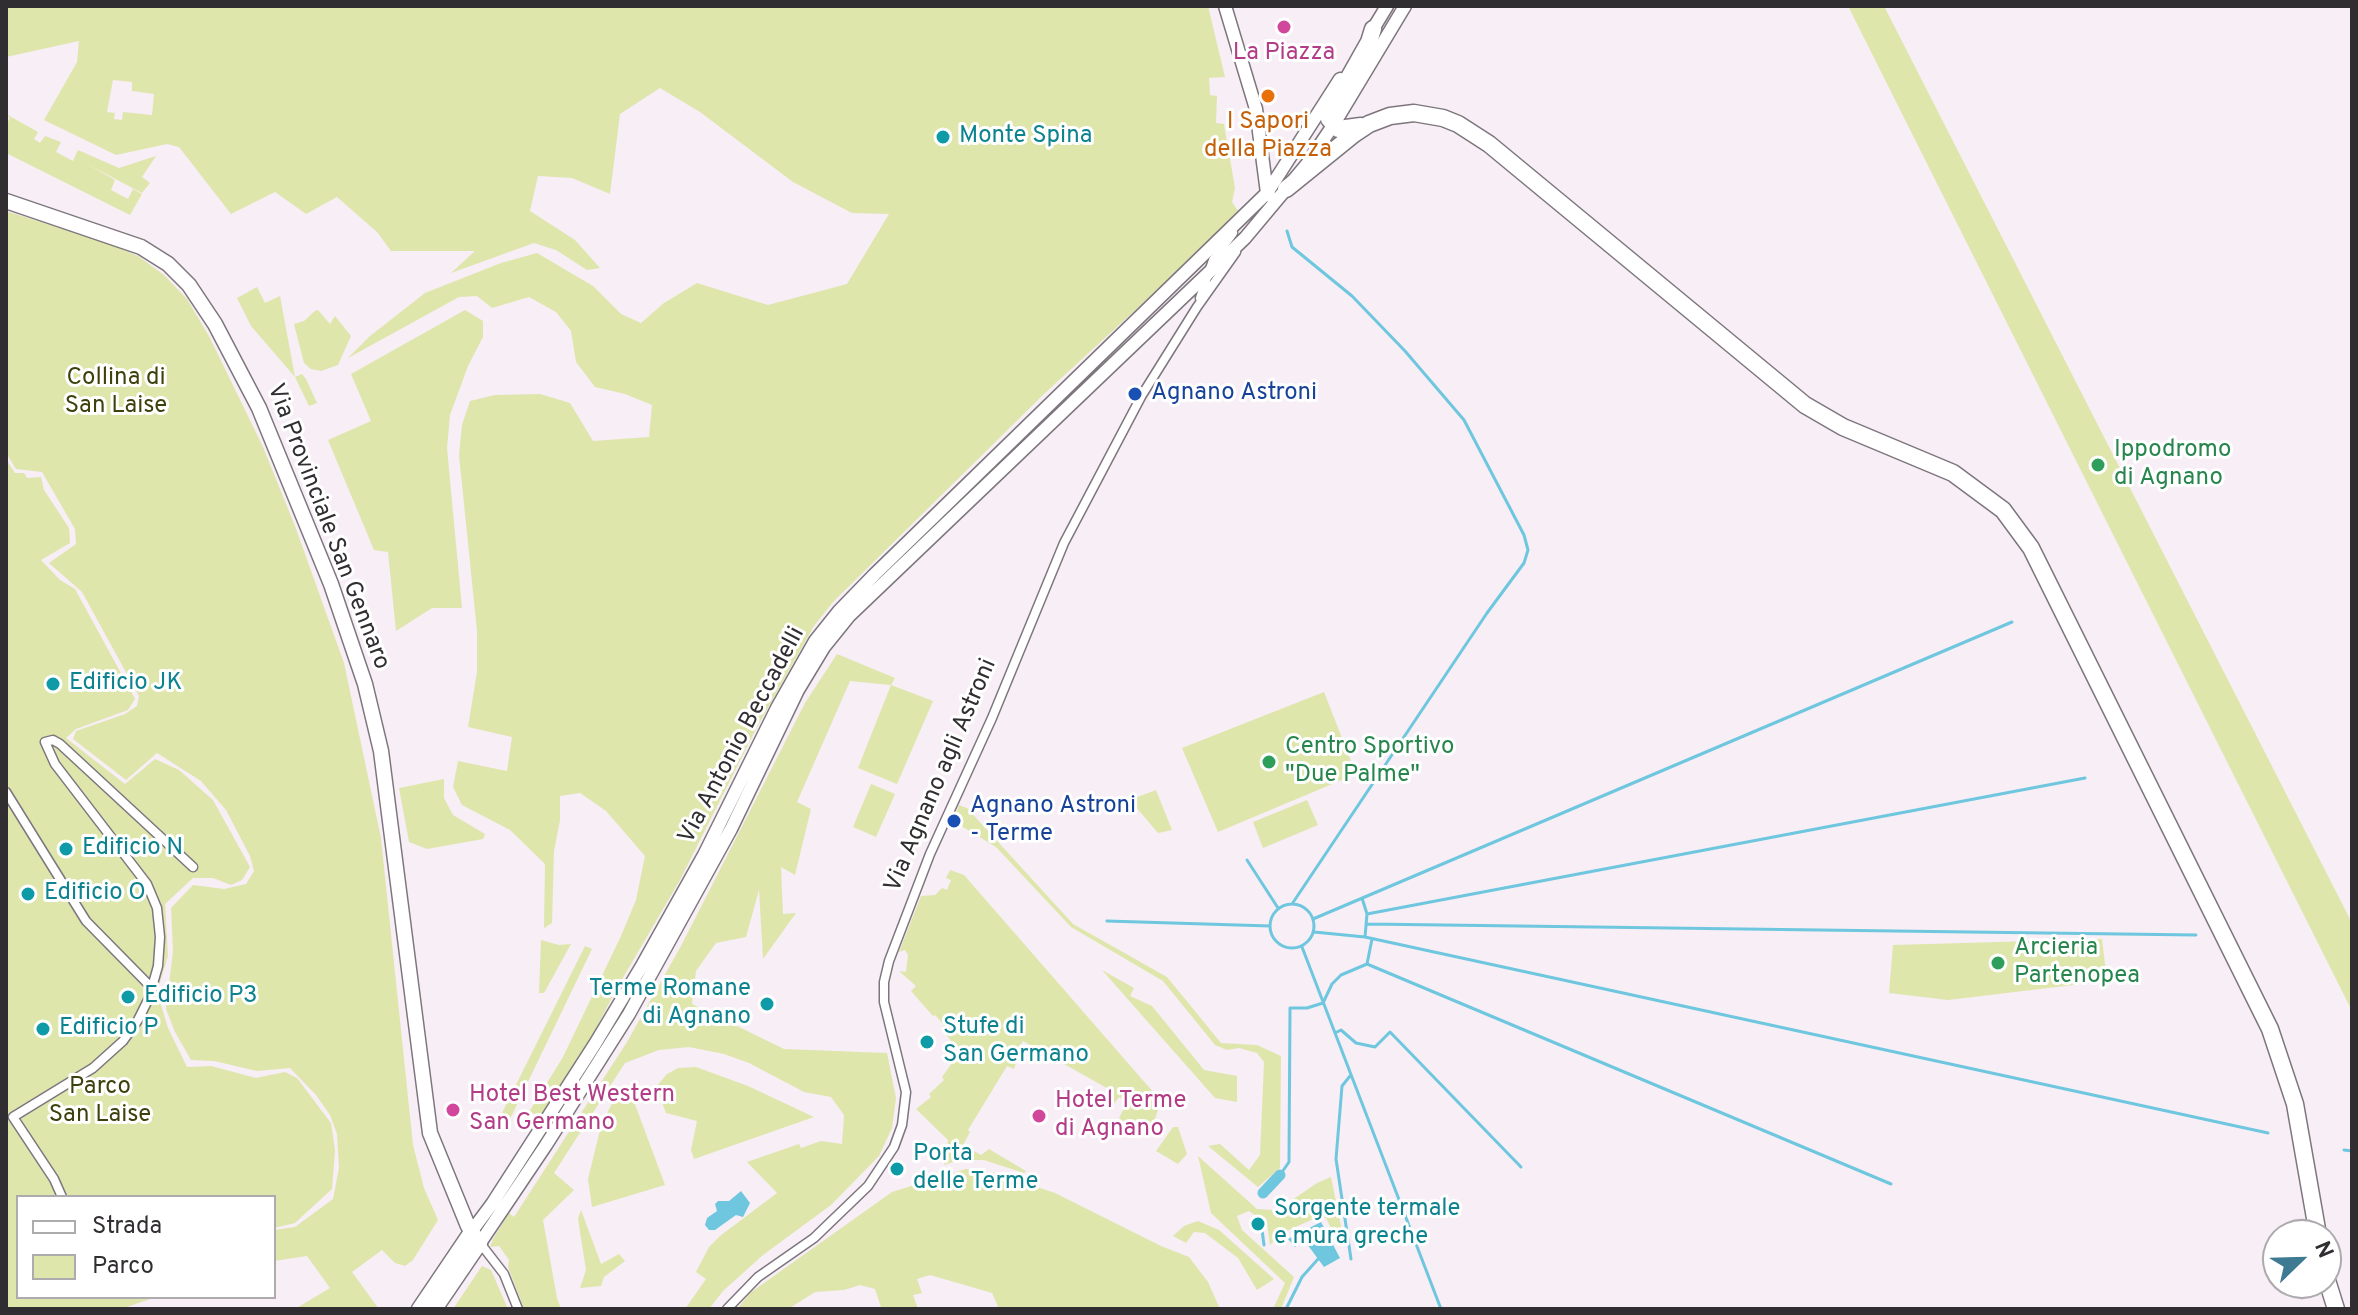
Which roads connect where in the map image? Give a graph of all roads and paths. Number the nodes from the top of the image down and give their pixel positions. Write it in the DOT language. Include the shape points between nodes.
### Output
graph roads {
  1 [pos="1225,6"];
  2 [pos="1387,6"];
  3 [pos="1405,6"];
  4 [pos="1373,29"];
  5 [pos="1369,124"];
  6 [pos="1333,126"];
  7 [pos="1263,159"];
  8 [pos="1288,163"];
  9 [pos="1277,195"];
  10 [pos="6,201"];
  11 [pos="1239,221"];
  12 [pos="1245,238"];
  13 [pos="1209,272"];
  14 [pos="1197,307"];
  15 [pos="6,792"];
  16 [pos="193,867"];
  17 [pos="152,988"];
  18 [pos="531,1155"];
  19 [pos="61,1195"];
  20 [pos="2315,1219"];
  21 [pos="476,1238"];
  22 [pos="419,1309"];
  23 [pos="435,1309"];
  24 [pos="518,1309"];
  25 [pos="727,1309"];
  1 -- 7 [label="main road" via="1256,109"];
  2 -- 4 [label="main road"];
  3 -- 6 [label="main road"];
  4 -- 6 [label="highway" via="1329,113"];
  4 -- 8 [label="main road"];
  5 -- 6 [label="highway" via="1343,130"];
  5 -- 9 [label="highway"];
  5 -- 20 [label="highway" via="1414,113 1443,118 1473,132 1805,405 1843,427 1953,473 2012,520 2087,657 2270,1029 2295,1104"];
  6 -- 9 [label="main road"];
  7 -- 8 [label="main road" via="1276,168"];
  7 -- 9 [label="main road"];
  8 -- 9 [label="main road"];
  9 -- 11 [label="main road, Via Antonio Beccadelli"];
  9 -- 12 [label="main road, Via Antonio Beccadelli"];
  10 -- 21 [label="main road, Via Provinciale San Gennaro" via="112,235 168,264 202,301 267,426 365,684 390,810 426,1116 434,1147"];
  11 -- 13 [label="street"];
  11 -- 18 [label="main road, Via Antonio Beccadelli" via="827,626 792,679 662,932"];
  12 -- 13 [label="main road, Via Antonio Beccadelli"];
  12 -- 14 [label="street, Via Agnano agli Astroni"];
  13 -- 14 [label="street"];
  13 -- 18 [label="main road, Via Antonio Beccadelli" via="849,616 824,647 629,1014"];
  14 -- 25 [label="street, Via Agnano agli Astroni" via="1142,395 1064,543 889,961 884,1002 906,1092 894,1147 868,1186"];
  15 -- 17 [label="street" via="86,921"];
  16 -- 17 [label="street" via="66,749 53,740 45,742 50,757 152,896 160,937"];
  17 -- 19 [label="street" via="138,1020 114,1051 13,1117"];
  18 -- 21 [label="main road, Via Antonio Beccadelli" via="492,1204"];
  21 -- 22 [label="main road, Via Antonio Beccadelli"];
  21 -- 23 [label="main road, Via Antonio Beccadelli"];
  21 -- 24 [label="street, Via Provinciale San Gennaro" via="504,1274"];
}
